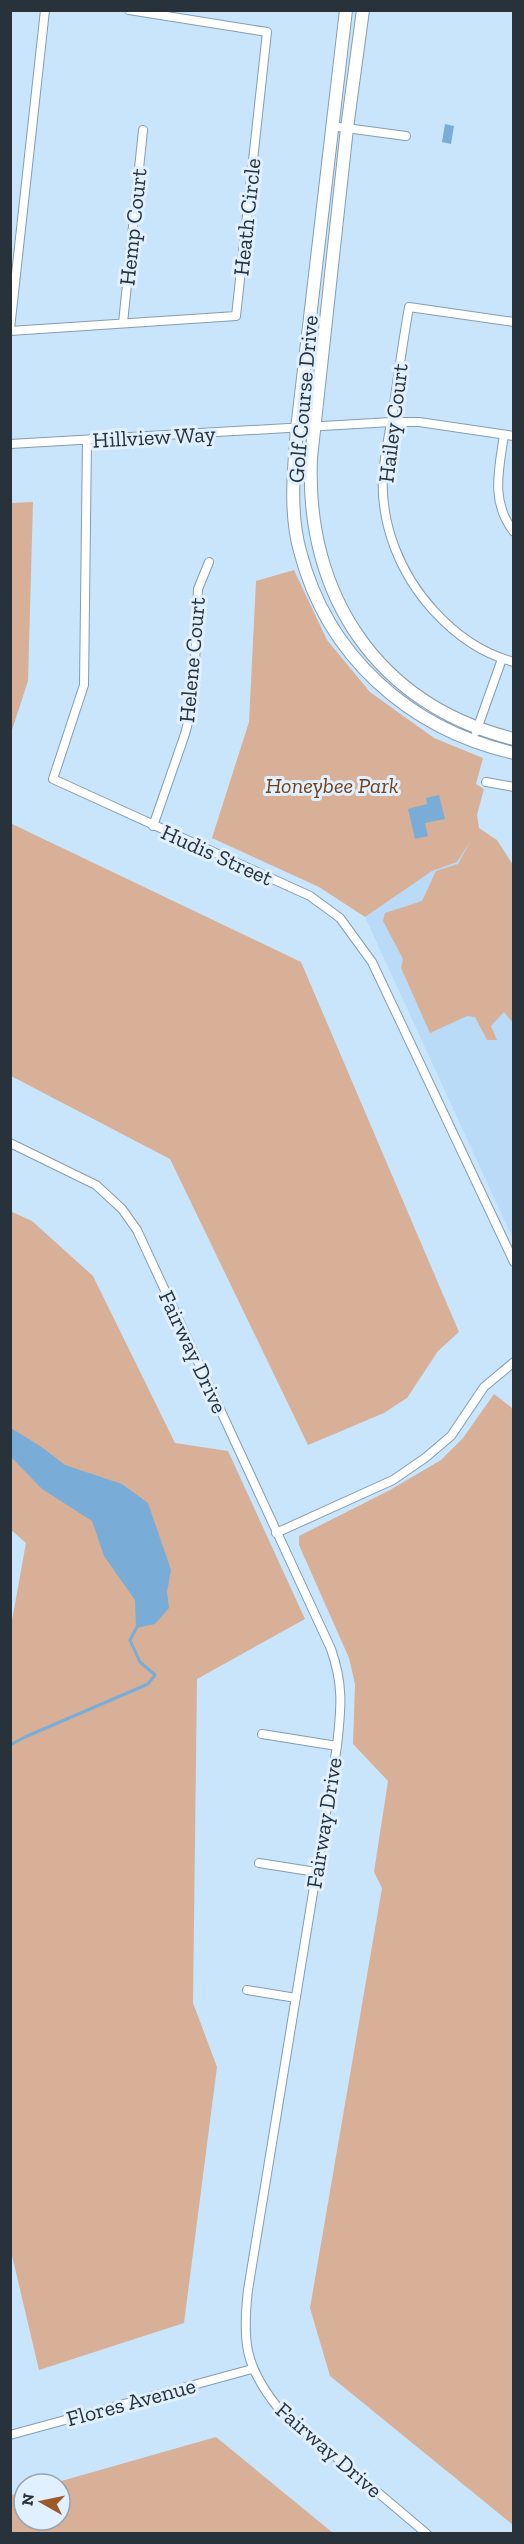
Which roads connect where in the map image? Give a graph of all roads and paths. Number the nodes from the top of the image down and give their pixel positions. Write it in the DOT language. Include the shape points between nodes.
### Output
graph roads {
  1 [pos="45,10"];
  2 [pos="129,10"];
  3 [pos="346,10"];
  4 [pos="363,10"];
  5 [pos="331,126"];
  6 [pos="346,128"];
  7 [pos="143,130"];
  8 [pos="406,136"];
  9 [pos="513,322"];
  10 [pos="123,323"];
  11 [pos="10,330"];
  12 [pos="391,422"];
  13 [pos="315,428"];
  14 [pos="297,429"];
  15 [pos="509,435"];
  16 [pos="87,440"];
  17 [pos="10,444"];
  18 [pos="513,532"];
  19 [pos="208,562"];
  20 [pos="502,659"];
  21 [pos="513,662"];
  22 [pos="478,728"];
  23 [pos="513,739"];
  24 [pos="473,741"];
  25 [pos="513,753"];
  26 [pos="486,782"];
  27 [pos="513,787"];
  28 [pos="153,826"];
  29 [pos="10,1143"];
  30 [pos="513,1262"];
  31 [pos="513,1362"];
  32 [pos="276,1533"];
  33 [pos="262,1734"];
  34 [pos="337,1746"];
  35 [pos="259,1863"];
  36 [pos="316,1872"];
  37 [pos="247,1990"];
  38 [pos="296,1998"];
  39 [pos="252,2369"];
  40 [pos="10,2435"];
  41 [pos="427,2534"];
  1 -- 11 [label="street, Heath Circle"];
  2 -- 10 [label="street, Heath Circle" via="267,32 236,316"];
  3 -- 5 [label="street, Golf Course Drive"];
  4 -- 6 [label="street, Golf Course Drive"];
  5 -- 6 [label="street"];
  5 -- 14 [label="street, Golf Course Drive"];
  6 -- 8 [label="street"];
  6 -- 13 [label="street, Golf Course Drive"];
  7 -- 10 [label="street, Hemp Court"];
  9 -- 12 [label="street, Hailey Court" via="409,307"];
  10 -- 11 [label="street, Heath Circle"];
  12 -- 13 [label="street, Hillview Way"];
  12 -- 15 [label="street, Hillview Way"];
  12 -- 20 [label="street, Hailey Court" via="383,475 385,511 394,548 421,597 446,624 472,644"];
  13 -- 14 [label="street, Hillview Way"];
  13 -- 22 [label="street, Golf Course Drive" via="310,491 317,543 330,587 344,613 371,654 405,687 432,706"];
  14 -- 16 [label="street, Hillview Way"];
  14 -- 24 [label="street, Golf Course Drive" via="293,471 299,550 319,603 336,634 367,674 407,706"];
  15 -- 18 [label="street" via="497,478 502,514"];
  16 -- 17 [label="street, Hillview Way"];
  16 -- 28 [label="street, Hudis Street" via="84,685 53,779"];
  19 -- 28 [label="street, Helene Court" via="198,589 190,711"];
  20 -- 21 [label="street, Hailey Court"];
  20 -- 22 [label="street"];
  22 -- 23 [label="street, Golf Course Drive"];
  22 -- 24 [label="street"];
  24 -- 25 [label="street, Golf Course Drive"];
  26 -- 27 [label="street"];
  28 -- 30 [label="street, Hudis Street" via="310,896 340,918 372,962"];
  29 -- 32 [label="street, Fairway Drive" via="96,1185 122,1209 137,1230"];
  31 -- 32 [label="street" via="484,1387 451,1436 425,1458 393,1480"];
  32 -- 34 [label="street, Fairway Drive" via="340,1673 342,1706"];
  33 -- 34 [label="street"];
  34 -- 36 [label="street, Fairway Drive"];
  35 -- 36 [label="street"];
  36 -- 38 [label="street, Fairway Drive"];
  37 -- 38 [label="street"];
  38 -- 39 [label="street, Fairway Drive" via="246,2307 246,2343"];
  39 -- 40 [label="street, Flores Avenue"];
  39 -- 41 [label="street, Fairway Drive" via="279,2409"];
}
